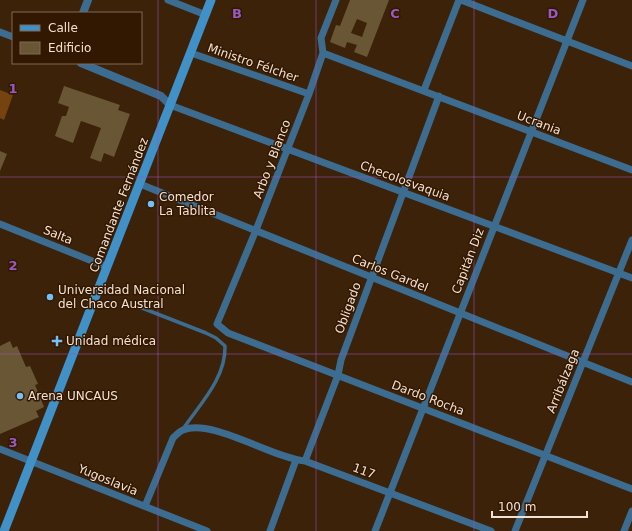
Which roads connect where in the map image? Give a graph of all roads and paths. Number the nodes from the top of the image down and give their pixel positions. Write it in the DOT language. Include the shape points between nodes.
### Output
graph roads {
  1 [pos="88,0"];
  2 [pos="168,0"];
  3 [pos="211,0"];
  4 [pos="336,0"];
  5 [pos="460,0"];
  6 [pos="583,0"];
  7 [pos="83,12"];
  8 [pos="206,15"];
  9 [pos="0,32"];
  10 [pos="12,37"];
  11 [pos="567,41"];
  12 [pos="191,53"];
  13 [pos="323,53"];
  14 [pos="83,64"];
  15 [pos="632,66"];
  16 [pos="424,90"];
  17 [pos="309,94"];
  18 [pos="439,96"];
  19 [pos="170,105"];
  20 [pos="531,132"];
  21 [pos="287,150"];
  22 [pos="632,170"];
  23 [pos="140,184"];
  24 [pos="402,191"];
  25 [pos="0,224"];
  26 [pos="494,225"];
  27 [pos="256,230"];
  28 [pos="632,240"];
  29 [pos="107,267"];
  30 [pos="619,273"];
  31 [pos="371,278"];
  32 [pos="632,278"];
  33 [pos="137,306"];
  34 [pos="460,313"];
  35 [pos="217,324"];
  36 [pos="583,362"];
  37 [pos="338,375"];
  38 [pos="632,382"];
  39 [pos="423,407"];
  40 [pos="183,430"];
  41 [pos="0,449"];
  42 [pos="544,456"];
  43 [pos="296,460"];
  44 [pos="31,461"];
  45 [pos="305,461"];
  46 [pos="632,489"];
  47 [pos="390,492"];
  48 [pos="145,506"];
  49 [pos="632,511"];
  50 [pos="4,531"];
  51 [pos="207,531"];
  52 [pos="270,531"];
  53 [pos="375,531"];
  54 [pos="491,531"];
  55 [pos="515,531"];
  56 [pos="624,531"];
  1 -- 7 [label="street"];
  2 -- 8 [label="street"];
  3 -- 8 [label="main road, Comandante Fernández"];
  4 -- 13 [label="street, Arbo y Blanco" via="321,38"];
  5 -- 11 [label="street"];
  5 -- 16 [label="street"];
  6 -- 11 [label="street, Capitán Diz"];
  8 -- 12 [label="main road, Comandante Fernández"];
  9 -- 10 [label="street"];
  11 -- 15 [label="street"];
  11 -- 20 [label="street, Capitán Diz"];
  12 -- 17 [label="street, Ministro Félcher"];
  12 -- 19 [label="main road, Comandante Fernández"];
  13 -- 16 [label="street"];
  13 -- 17 [label="street, Arbo y Blanco"];
  14 -- 19 [label="street" via="162,96"];
  16 -- 18 [label="street"];
  17 -- 21 [label="street, Arbo y Blanco"];
  18 -- 20 [label="street, Ucrania"];
  18 -- 24 [label="street, Obligado"];
  19 -- 21 [label="street, Checolosvaquia"];
  19 -- 23 [label="main road, Comandante Fernández"];
  20 -- 22 [label="street, Ucrania"];
  20 -- 26 [label="street, Capitán Diz"];
  21 -- 24 [label="street, Checolosvaquia"];
  21 -- 27 [label="street, Arbo y Blanco"];
  23 -- 27 [label="street, Carlos Gardel"];
  23 -- 29 [label="main road, Comandante Fernández"];
  24 -- 26 [label="street, Checolosvaquia"];
  24 -- 31 [label="street, Obligado"];
  25 -- 29 [label="street, Salta"];
  26 -- 30 [label="street, Checolosvaquia"];
  26 -- 34 [label="street, Capitán Diz"];
  27 -- 31 [label="street, Carlos Gardel"];
  27 -- 35 [label="street, Arbo y Blanco"];
  28 -- 30 [label="street, Arribálzaga"];
  29 -- 44 [label="main road, Comandante Fernández"];
  30 -- 32 [label="street, Checolosvaquia"];
  30 -- 36 [label="street, Arribálzaga"];
  31 -- 34 [label="street, Carlos Gardel"];
  31 -- 37 [label="street, Obligado"];
  33 -- 40 [label="lane" via="206,333 225,346 225,359 219,374"];
  34 -- 36 [label="street, Carlos Gardel"];
  34 -- 39 [label="street, Capitán Diz"];
  35 -- 37 [label="street, Dardo Rocha" via="228,333"];
  36 -- 38 [label="street, Carlos Gardel"];
  36 -- 42 [label="street, Arribálzaga"];
  37 -- 39 [label="street, Dardo Rocha"];
  37 -- 45 [label="street, Obligado"];
  39 -- 42 [label="street, Dardo Rocha"];
  39 -- 47 [label="street, Capitán Diz"];
  40 -- 43 [label="street, 117" via="202,428 230,435"];
  40 -- 48 [label="street" via="173,438"];
  41 -- 44 [label="street, Yugoslavia"];
  42 -- 46 [label="street, Dardo Rocha"];
  42 -- 55 [label="street, Arribálzaga"];
  43 -- 45 [label="street, 117"];
  43 -- 52 [label="street"];
  44 -- 48 [label="street, Yugoslavia"];
  44 -- 50 [label="main road, Comandante Fernández"];
  45 -- 47 [label="street, 117"];
  47 -- 53 [label="street, Capitán Diz"];
  47 -- 54 [label="street, 117"];
  48 -- 51 [label="street, Yugoslavia"];
  49 -- 56 [label="street"];
}
